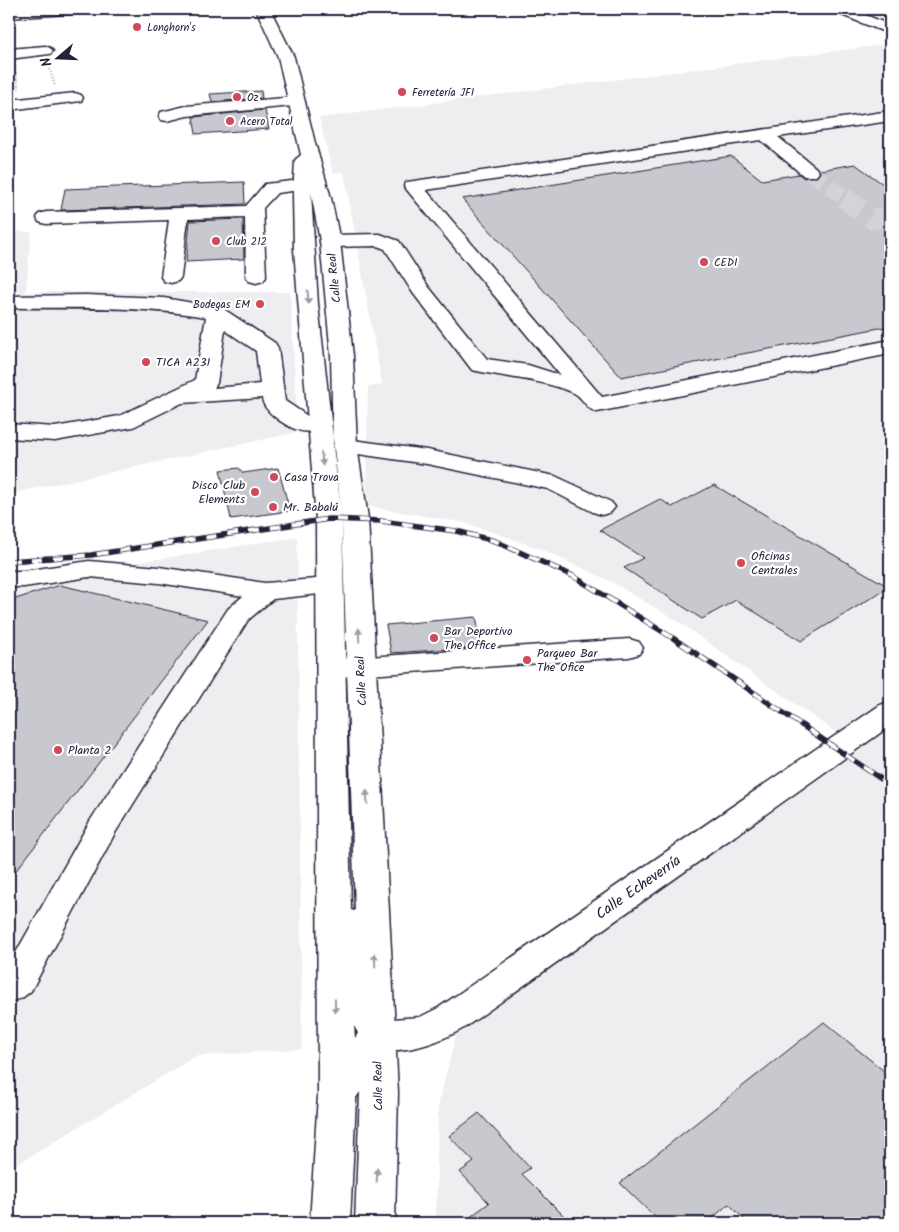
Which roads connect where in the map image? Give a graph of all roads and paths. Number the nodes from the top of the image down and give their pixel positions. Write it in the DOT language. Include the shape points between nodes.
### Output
graph roads {
  1 [pos="80,9"];
  2 [pos="265,9"];
  3 [pos="841,9"];
  4 [pos="9,14"];
  5 [pos="889,28"];
  6 [pos="45,51"];
  7 [pos="11,54"];
  8 [pos="67,99"];
  9 [pos="297,102"];
  10 [pos="15,104"];
  11 [pos="166,116"];
  12 [pos="890,116"];
  13 [pos="766,136"];
  14 [pos="306,143"];
  15 [pos="810,172"];
  16 [pos="301,185"];
  17 [pos="254,210"];
  18 [pos="179,213"];
  19 [pos="302,214"];
  20 [pos="46,218"];
  21 [pos="330,241"];
  22 [pos="306,268"];
  23 [pos="171,277"];
  24 [pos="256,277"];
  25 [pos="9,302"];
  26 [pos="217,315"];
  27 [pos="890,347"];
  28 [pos="583,389"];
  29 [pos="272,390"];
  30 [pos="173,398"];
  31 [pos="318,425"];
  32 [pos="9,431"];
  33 [pos="344,446"];
  34 [pos="602,507"];
  35 [pos="9,579"];
  36 [pos="329,586"];
  37 [pos="265,592"];
  38 [pos="629,648"];
  39 [pos="329,668"];
  40 [pos="360,668"];
  41 [pos="890,712"];
  42 [pos="9,988"];
  43 [pos="377,1035"];
  44 [pos="337,1095"];
  45 [pos="330,1223"];
  46 [pos="376,1223"];
  1 -- 4 [label="main road"];
  2 -- 9 [label="main road, Calle Real" via="286,57"];
  3 -- 5 [label="main road"];
  6 -- 7 [label="main road"];
  6 -- 8 [label="path"];
  7 -- 10 [label="path"];
  8 -- 10 [label="main road"];
  9 -- 11 [label="main road" via="186,111"];
  9 -- 14 [label="main road, Calle Real"];
  12 -- 13 [label="main road"];
  13 -- 15 [label="main road"];
  13 -- 28 [label="main road" via="413,186"];
  14 -- 16 [label="main road, Calle Real"];
  14 -- 21 [label="main road, Calle Real"];
  16 -- 17 [label="main road" via="271,188"];
  16 -- 19 [label="main road, Calle Real"];
  17 -- 18 [label="main road"];
  17 -- 24 [label="main road"];
  18 -- 20 [label="main road"];
  18 -- 23 [label="main road"];
  19 -- 21 [label="main road" via="319,235"];
  19 -- 22 [label="main road, Calle Real"];
  21 -- 22 [label="main road"];
  21 -- 28 [label="main road" via="380,240 392,245 420,289 480,365 528,372"];
  21 -- 33 [label="main road, Calle Real" via="342,356"];
  22 -- 31 [label="main road, Calle Real, one-way"];
  25 -- 26 [label="main road" via="66,300 180,306"];
  26 -- 29 [label="main road" via="267,348"];
  26 -- 30 [label="main road" via="206,382"];
  27 -- 28 [label="main road" via="597,405"];
  29 -- 30 [label="main road"];
  29 -- 31 [label="main road" via="274,404 303,424"];
  30 -- 32 [label="main road" via="124,422 55,434"];
  31 -- 36 [label="main road, Calle Real, one-way" via="329,519"];
  33 -- 34 [label="main road" via="427,457 555,483"];
  40 -- 33 [label="main road, Calle Real, one-way" via="355,518"];
  35 -- 37 [label="main road" via="89,569 159,574"];
  36 -- 37 [label="main road"];
  36 -- 39 [label="main road, Calle Real"];
  37 -- 42 [label="main road" via="238,615 101,829 18,981"];
  38 -- 40 [label="main road"];
  39 -- 40 [label="main road"];
  39 -- 43 [label="main road" via="346,826 352,950 360,998"];
  39 -- 44 [label="main road, Calle Real, one-way"];
  43 -- 40 [label="main road, Calle Real, one-way"];
  41 -- 43 [label="main road, Calle Echeverría" via="451,1018 425,1032"];
  43 -- 44 [label="main road"];
  46 -- 43 [label="main road, Calle Real, one-way"];
  44 -- 45 [label="main road, Calle Real"];
}
